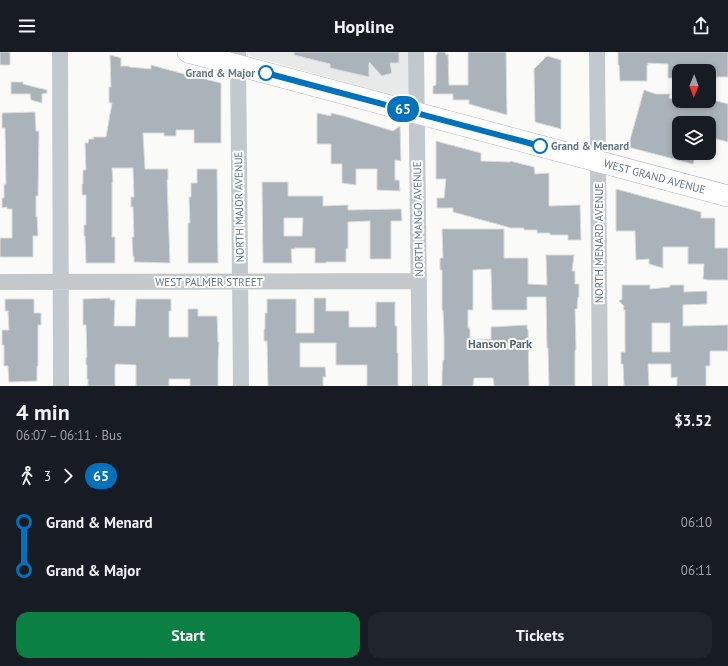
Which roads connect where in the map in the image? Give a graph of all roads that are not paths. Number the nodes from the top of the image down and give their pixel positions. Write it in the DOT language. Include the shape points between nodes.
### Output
graph roads {
  1 [pos="60,52"];
  2 [pos="188,52"];
  3 [pos="416,52"];
  4 [pos="597,52"];
  5 [pos="238,59"];
  6 [pos="417,113"];
  7 [pos="598,162"];
  8 [pos="728,196"];
  9 [pos="419,281"];
  10 [pos="0,282"];
  11 [pos="60,282"];
  12 [pos="240,282"];
  13 [pos="61,386"];
  14 [pos="241,386"];
  15 [pos="420,386"];
  16 [pos="600,386"];
  1 -- 11 [label="street"];
  2 -- 5 [label="main road, WEST GRAND AVENUE"];
  3 -- 6 [label="street, NORTH MANGO AVENUE"];
  4 -- 7 [label="street, NORTH MENARD AVENUE"];
  5 -- 6 [label="main road, WEST GRAND AVENUE"];
  5 -- 12 [label="street, NORTH MAJOR AVENUE"];
  6 -- 7 [label="main road, WEST GRAND AVENUE"];
  6 -- 9 [label="street, NORTH MANGO AVENUE"];
  7 -- 8 [label="main road, WEST GRAND AVENUE"];
  7 -- 16 [label="street, NORTH MENARD AVENUE"];
  9 -- 12 [label="street, WEST PALMER STREET"];
  9 -- 15 [label="street, NORTH MANGO AVENUE"];
  10 -- 11 [label="street, WEST PALMER STREET"];
  11 -- 12 [label="street, WEST PALMER STREET"];
  11 -- 13 [label="street"];
  12 -- 14 [label="street, NORTH MAJOR AVENUE"];
}
